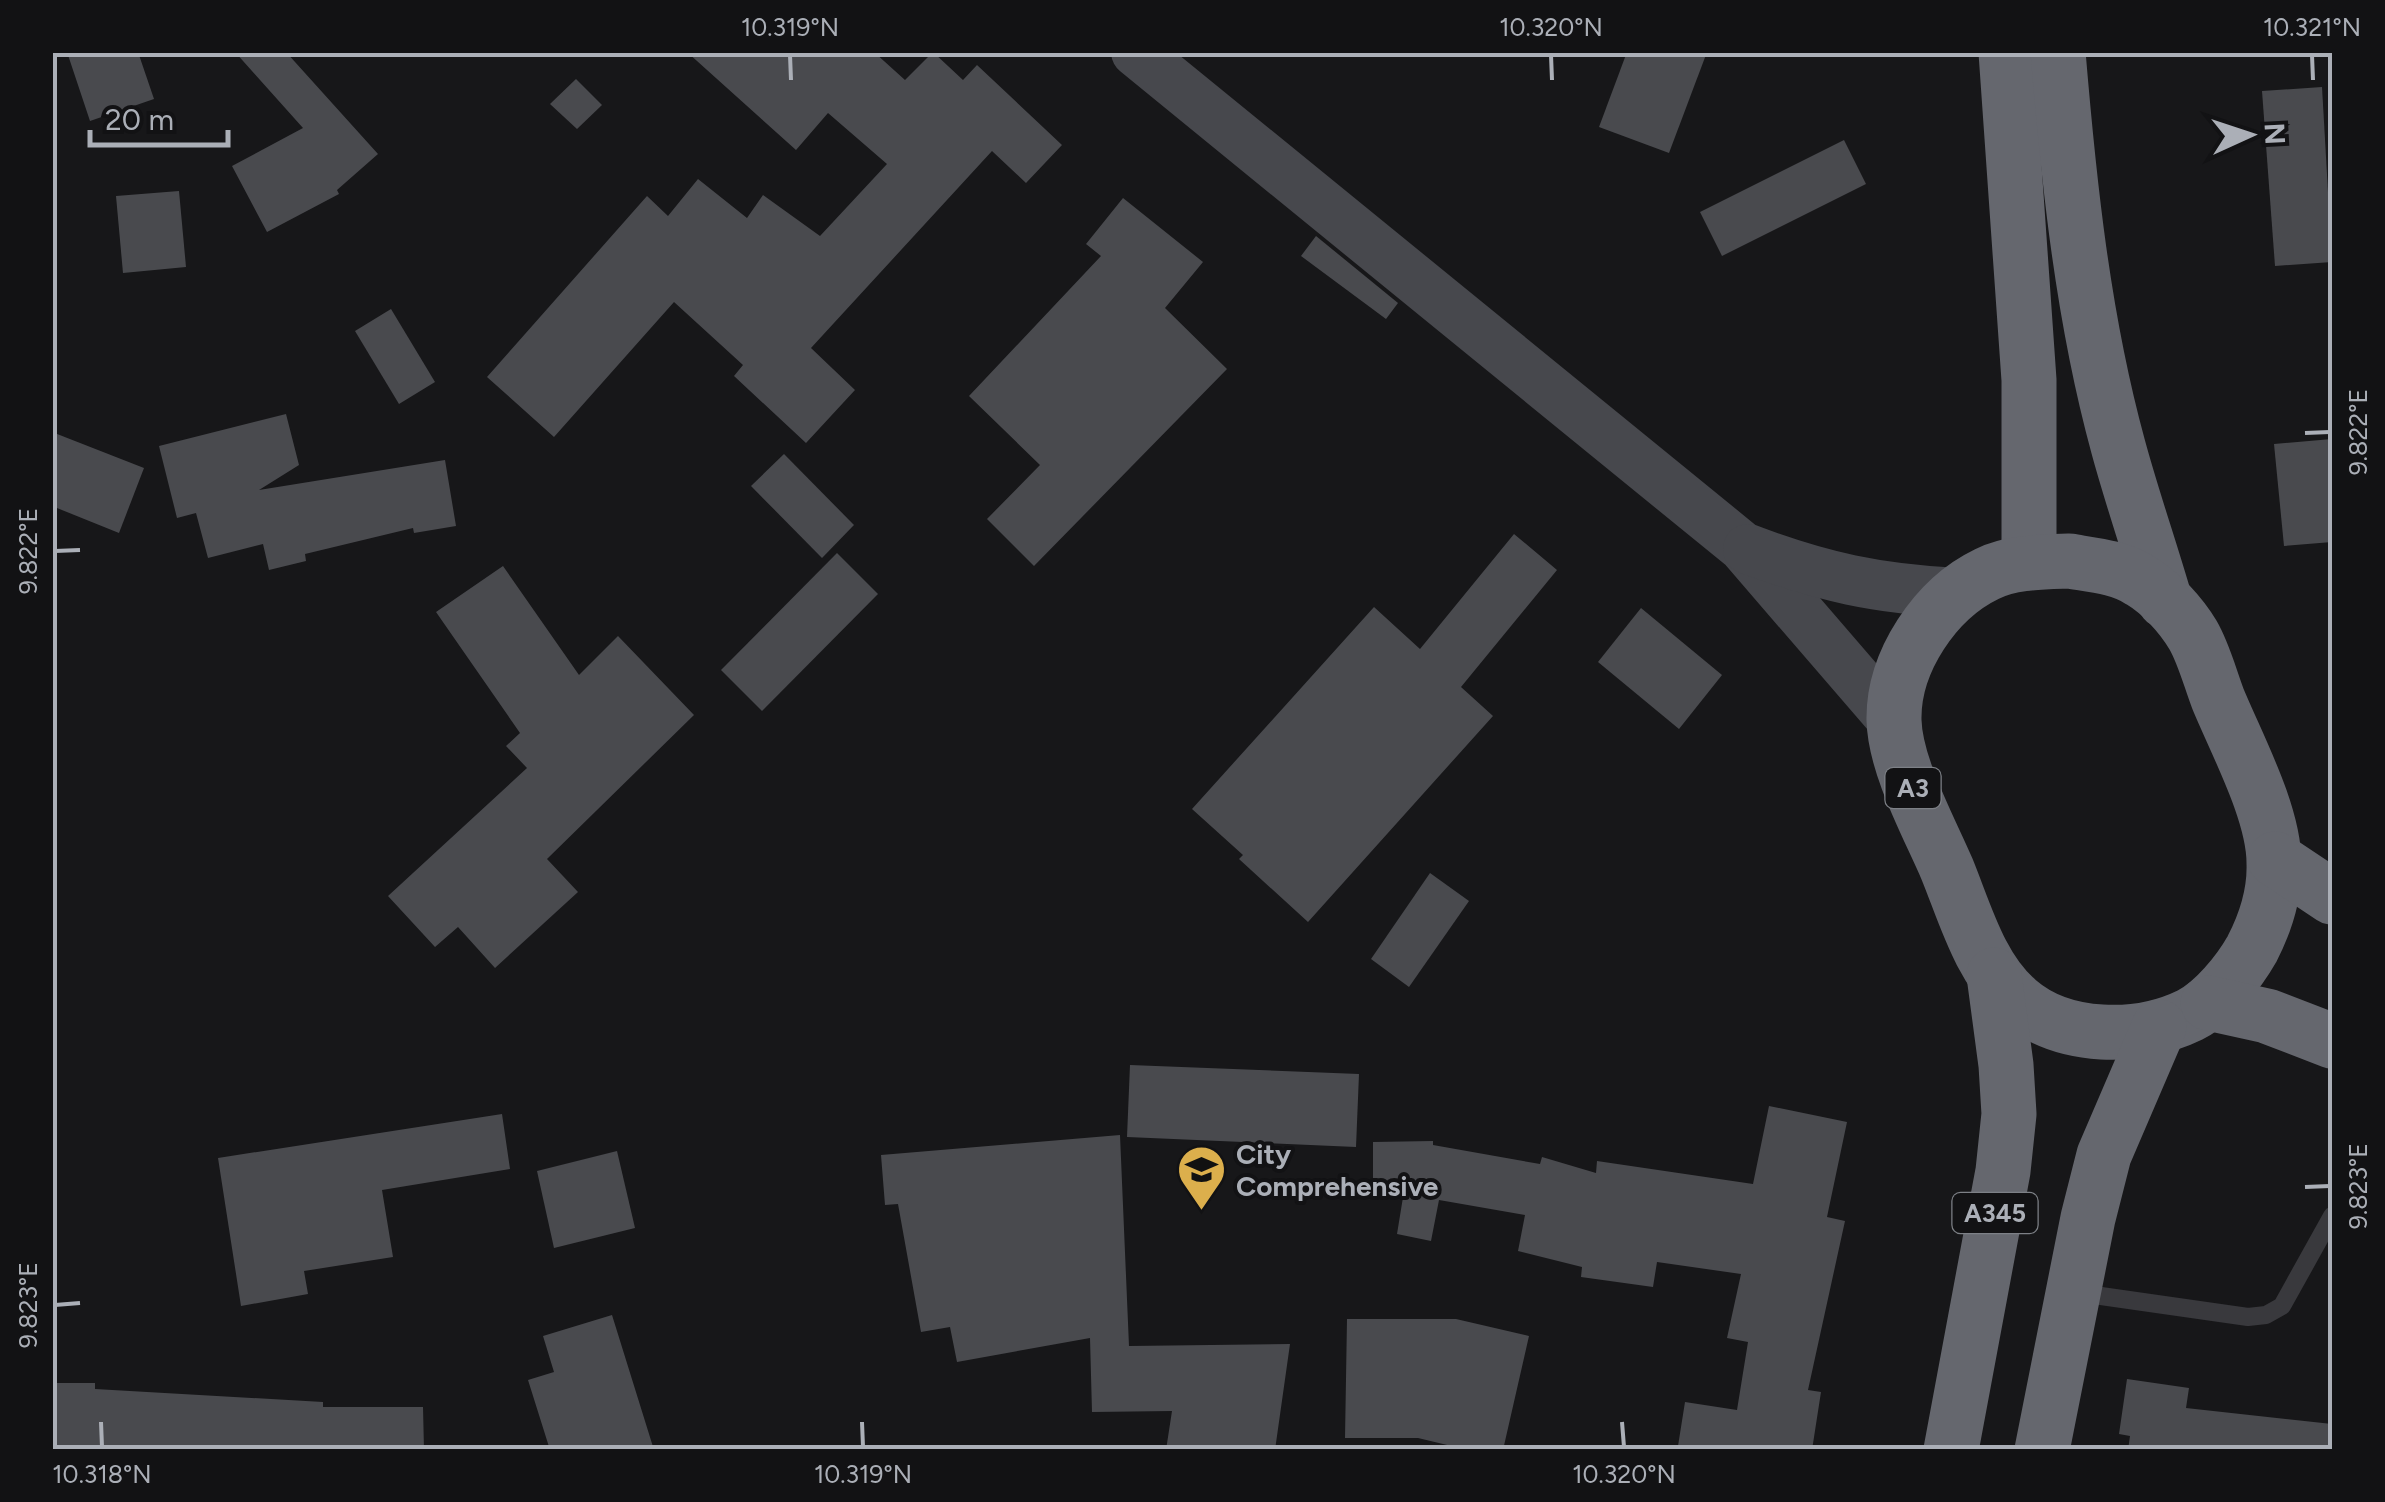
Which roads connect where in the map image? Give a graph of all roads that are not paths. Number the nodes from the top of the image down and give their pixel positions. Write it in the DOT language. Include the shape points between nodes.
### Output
graph roads {
  1 [pos="1136,52"];
  2 [pos="2006,52"];
  3 [pos="2058,52"];
  4 [pos="1743,547"];
  5 [pos="2028,563"];
  6 [pos="1958,593"];
  7 [pos="2165,600"];
  8 [pos="1894,722"];
  9 [pos="2274,859"];
  10 [pos="2332,897"];
  11 [pos="1994,975"];
  12 [pos="2208,1003"];
  13 [pos="2160,1027"];
  14 [pos="2332,1040"];
  15 [pos="2332,1216"];
  16 [pos="2073,1292"];
  17 [pos="1952,1450"];
  18 [pos="2042,1450"];
  1 -- 4 [label="street"];
  2 -- 5 [label="highway" via="2029,380"];
  3 -- 7 [label="highway, A3" via="2078,250 2095,342"];
  4 -- 6 [label="street" via="1852,582"];
  4 -- 8 [label="street"];
  5 -- 6 [label="highway, A3" via="1989,573"];
  5 -- 7 [label="highway, A3" via="2109,567 2140,579"];
  6 -- 8 [label="highway, A3" via="1912,648 1898,683"];
  7 -- 9 [label="highway, A3" via="2193,635 2260,801"];
  8 -- 11 [label="highway, A3" via="1918,799"];
  9 -- 10 [label="highway"];
  9 -- 12 [label="highway, A3" via="2263,928"];
  11 -- 13 [label="highway, A3" via="2019,1002 2064,1024 2121,1032"];
  11 -- 17 [label="highway, A345" via="2009,1114"];
  12 -- 13 [label="highway, A3"];
  12 -- 14 [label="highway"];
  13 -- 16 [label="highway" via="2104,1155"];
  15 -- 16 [label="lane" via="2282,1306 2266,1316"];
  16 -- 18 [label="highway"];
}
